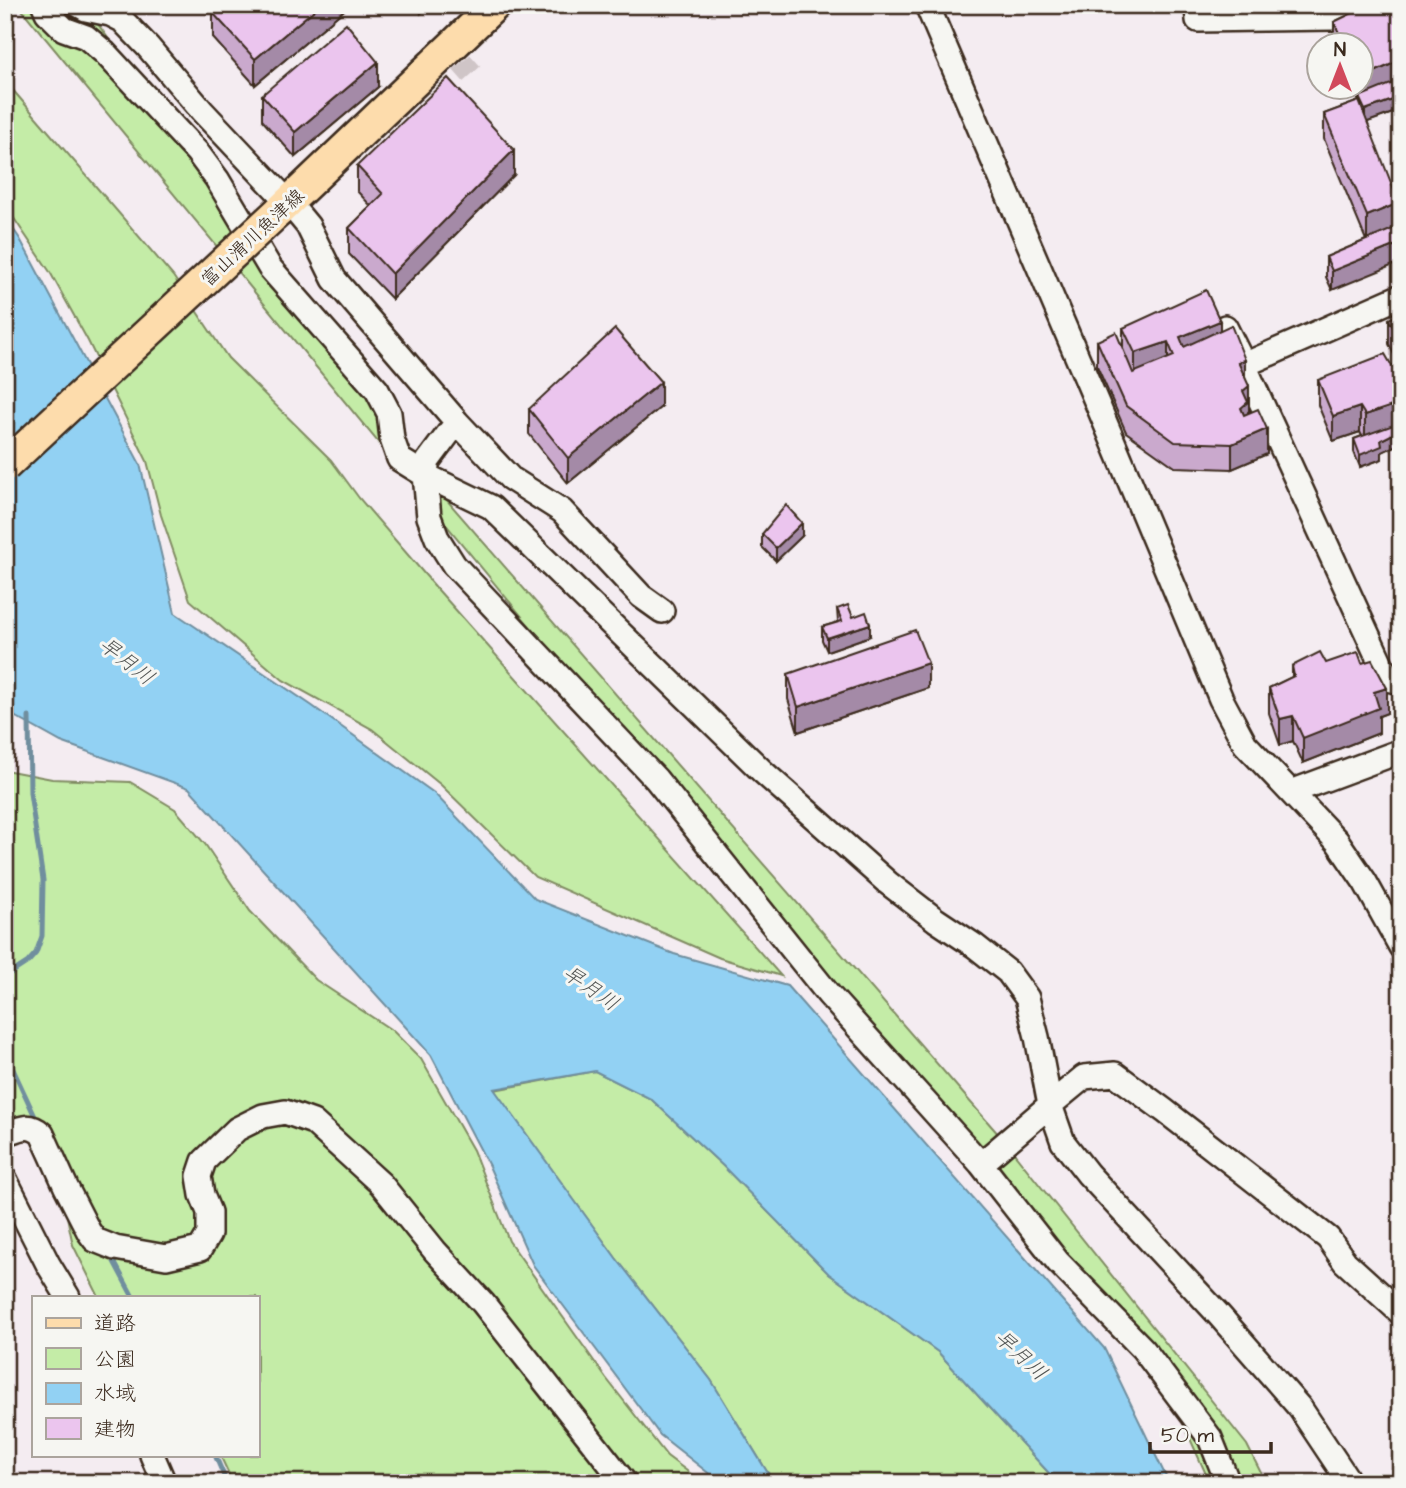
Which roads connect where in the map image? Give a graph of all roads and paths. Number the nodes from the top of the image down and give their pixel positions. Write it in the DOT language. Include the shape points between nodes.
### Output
graph roads {
  1 [pos="44,5"];
  2 [pos="79,5"];
  3 [pos="495,5"];
  4 [pos="927,5"];
  5 [pos="1197,5"];
  6 [pos="1338,5"];
  7 [pos="111,10"];
  8 [pos="284,208"];
  9 [pos="1401,296"];
  10 [pos="1225,327"];
  11 [pos="1244,365"];
  12 [pos="457,422"];
  13 [pos="5,466"];
  14 [pos="425,475"];
  15 [pos="662,611"];
  16 [pos="1401,682"];
  17 [pos="1401,751"];
  18 [pos="1291,792"];
  19 [pos="1401,947"];
  20 [pos="1050,1105"];
  21 [pos="5,1134"];
  22 [pos="981,1164"];
  23 [pos="5,1179"];
  24 [pos="67,1296"];
  25 [pos="1401,1313"];
  26 [pos="152,1456"];
  27 [pos="164,1483"];
  28 [pos="625,1483"];
  29 [pos="1228,1483"];
  30 [pos="1347,1483"];
  1 -- 14 [label="street" via="64,29 86,37 105,53 197,152 270,268 377,390 389,413 391,439 399,459"];
  2 -- 7 [label="street"];
  3 -- 8 [label="main road, 富山滑川魚津線"];
  4 -- 18 [label="street" via="1221,699 1245,744"];
  5 -- 6 [label="street" via="1198,20 1334,18"];
  7 -- 8 [label="street" via="148,47"];
  8 -- 12 [label="street" via="307,226 334,279"];
  8 -- 13 [label="main road, 富山滑川魚津線, bridge"];
  9 -- 11 [label="street"];
  10 -- 11 [label="street"];
  11 -- 16 [label="street" via="1388,679"];
  12 -- 14 [label="street" via="428,461"];
  12 -- 15 [label="street" via="510,478 562,511 641,596"];
  14 -- 20 [label="street" via="491,507 763,772 888,883 1008,972 1027,998"];
  14 -- 22 [label="street" via="429,517 454,565 656,779 830,995"];
  17 -- 18 [label="street"];
  18 -- 19 [label="street" via="1337,841"];
  20 -- 22 [label="street"];
  20 -- 25 [label="street" via="1084,1077 1115,1074 1328,1238 1345,1262"];
  20 -- 30 [label="street" via="1063,1142 1088,1174 1300,1408"];
  21 -- 28 [label="street" via="21,1127 42,1134 95,1240 166,1257 200,1249 209,1234 209,1212 199,1176 204,1161 237,1129 263,1116 285,1112 313,1122 381,1184 515,1342"];
  22 -- 29 [label="street" via="1058,1262 1143,1349 1210,1438"];
  23 -- 24 [label="street"];
  26 -- 27 [label="street"];
}
